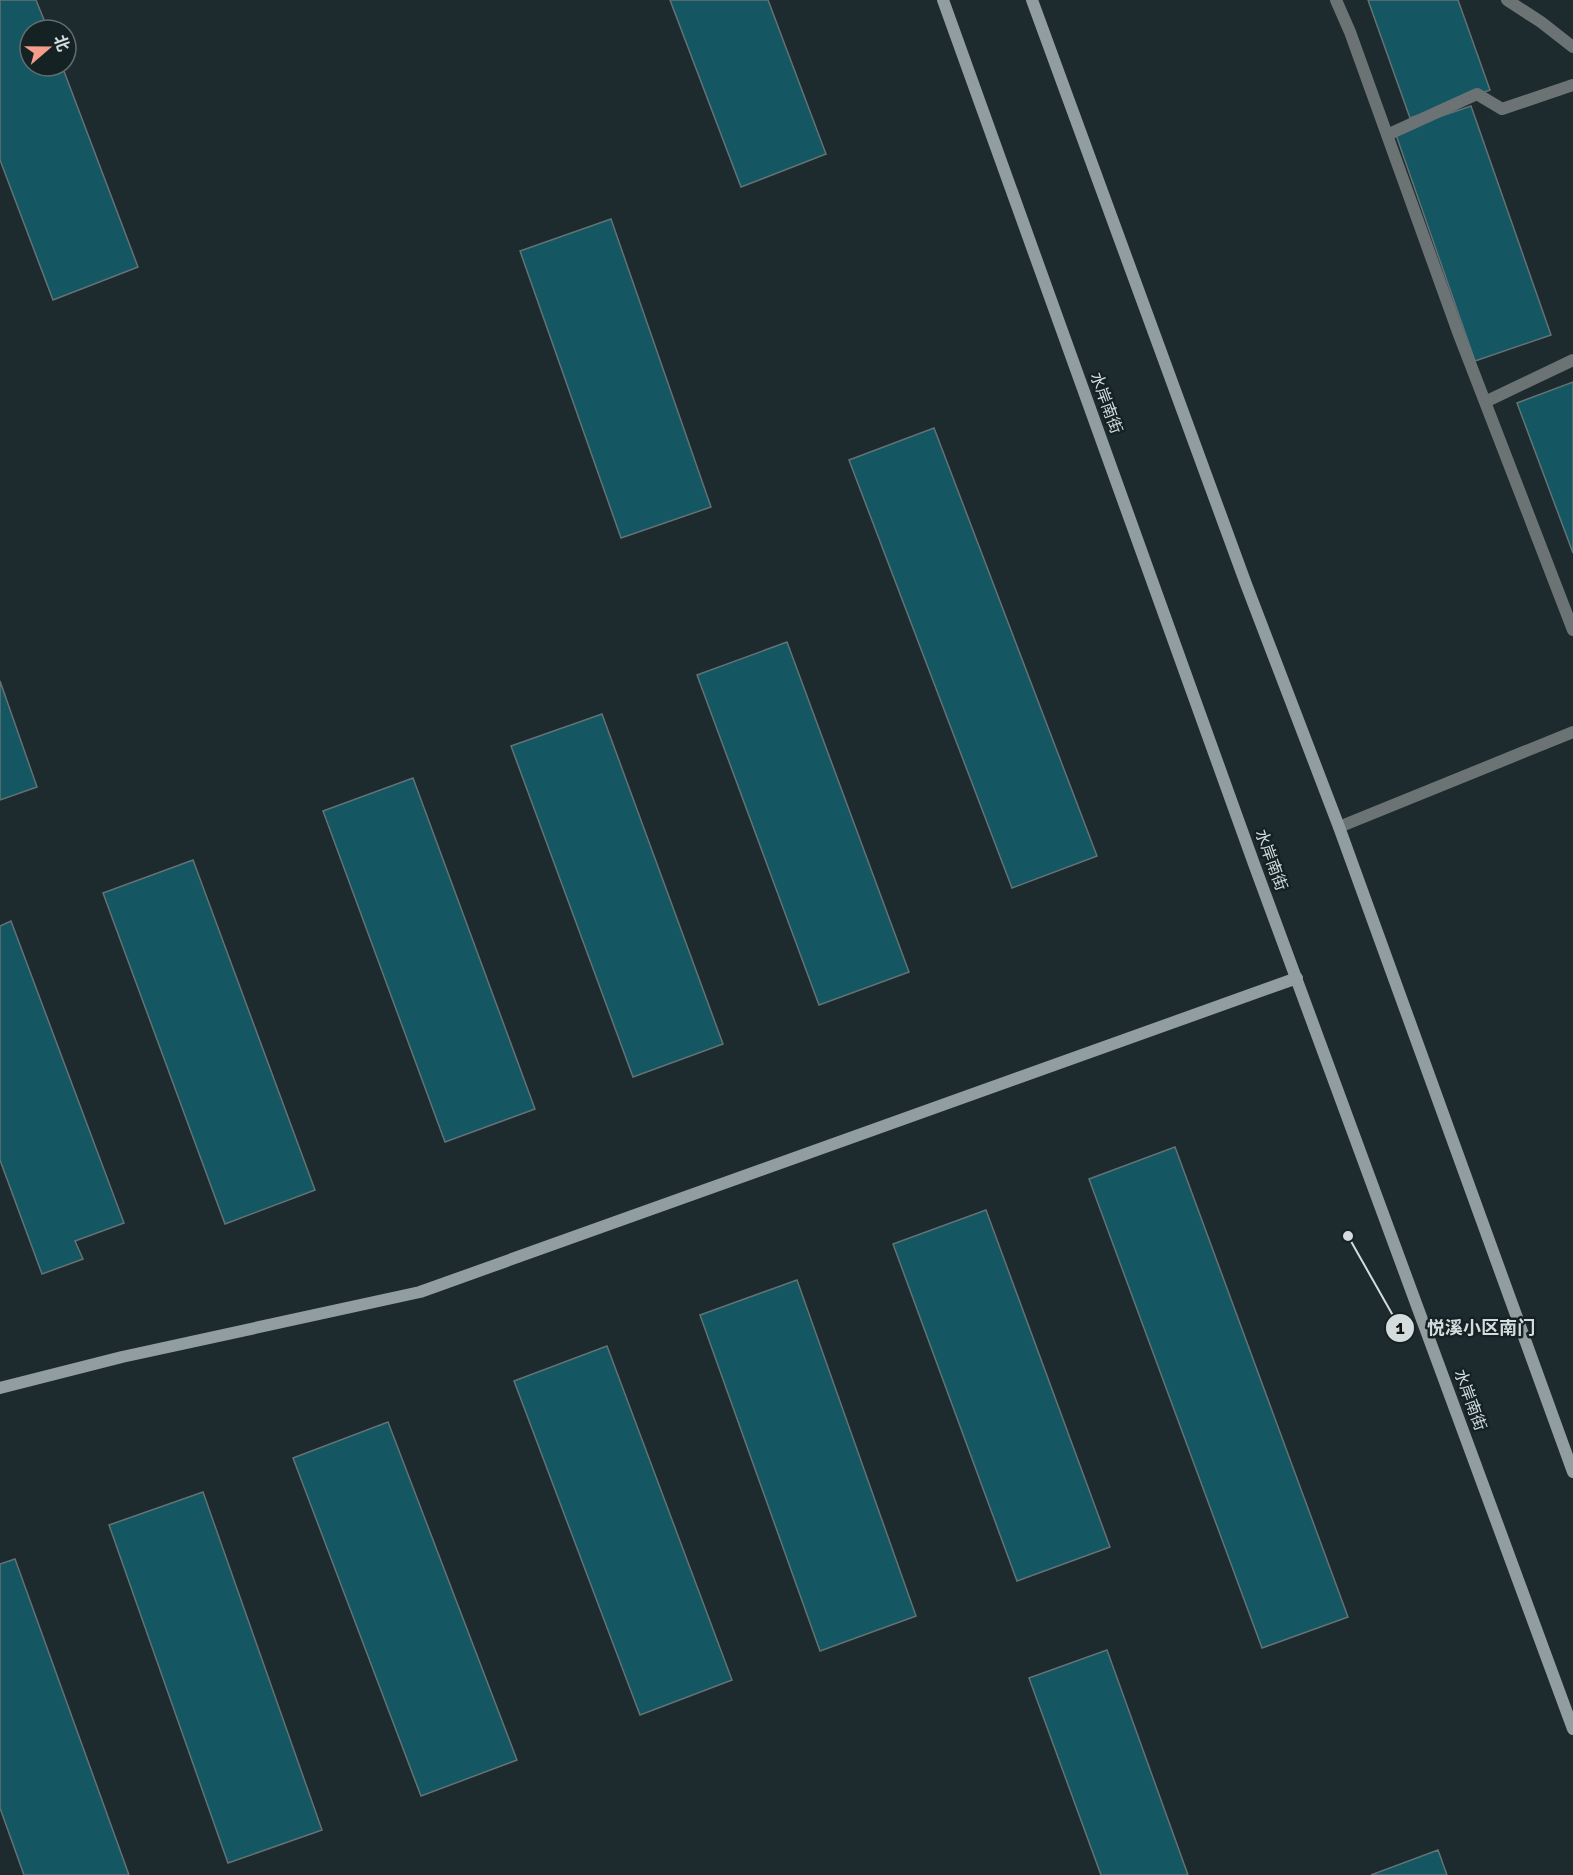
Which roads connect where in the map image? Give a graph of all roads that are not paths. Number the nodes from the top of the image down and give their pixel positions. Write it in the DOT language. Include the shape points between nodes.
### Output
graph roads {
  1 [pos="943,0"];
  2 [pos="1032,0"];
  3 [pos="1336,0"];
  4 [pos="1507,0"];
  5 [pos="1573,47"];
  6 [pos="1573,85"];
  7 [pos="1387,135"];
  8 [pos="1573,360"];
  9 [pos="1485,402"];
  10 [pos="1573,630"];
  11 [pos="1573,732"];
  12 [pos="1339,827"];
  13 [pos="1297,978"];
  14 [pos="0,1388"];
  15 [pos="1573,1472"];
  16 [pos="1573,1729"];
  1 -- 13 [label="street, 水岸南街"];
  2 -- 12 [label="street"];
  3 -- 7 [label="street"];
  4 -- 5 [label="street"];
  6 -- 7 [label="street" via="1502,109 1477,94"];
  7 -- 9 [label="street"];
  8 -- 9 [label="street"];
  9 -- 10 [label="street"];
  11 -- 12 [label="street"];
  12 -- 15 [label="street"];
  13 -- 14 [label="street" via="420,1292 122,1357"];
  13 -- 16 [label="street, 水岸南街"];
}
